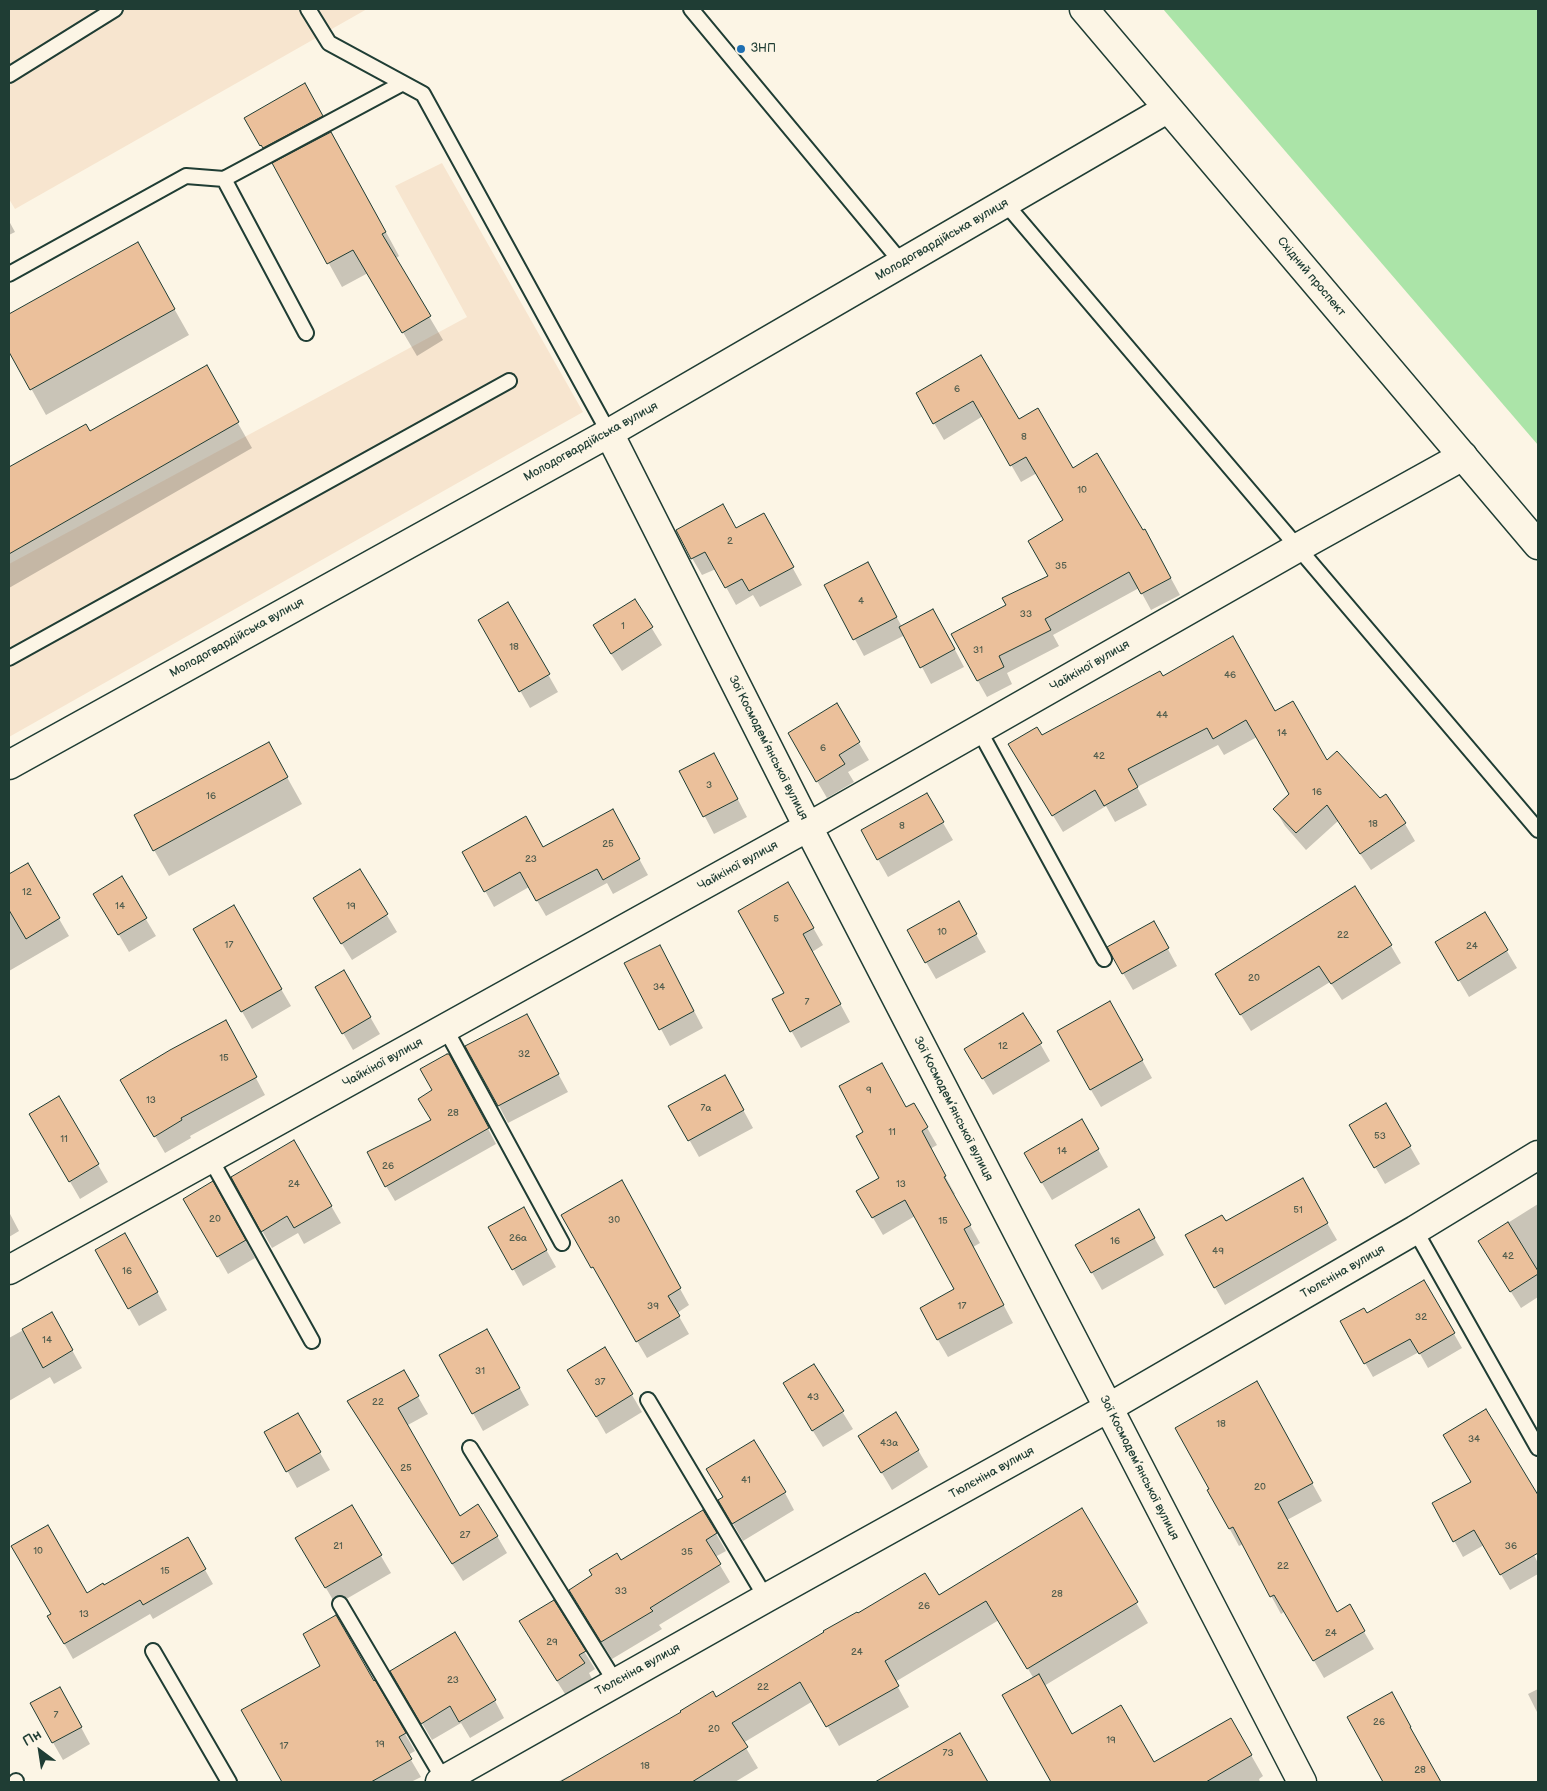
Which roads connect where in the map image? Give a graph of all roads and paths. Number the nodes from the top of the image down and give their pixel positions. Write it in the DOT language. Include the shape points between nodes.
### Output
graph roads {
  1 [pos="116,9"];
  2 [pos="308,9"];
  3 [pos="691,9"];
  4 [pos="1084,9"];
  5 [pos="9,75"];
  6 [pos="403,83"];
  7 [pos="1168,109"];
  8 [pos="224,179"];
  9 [pos="1005,203"];
  10 [pos="902,263"];
  11 [pos="9,274"];
  12 [pos="306,333"];
  13 [pos="509,381"];
  14 [pos="609,433"];
  15 [pos="1463,456"];
  16 [pos="1538,545"];
  17 [pos="1299,547"];
  18 [pos="9,658"];
  19 [pos="979,730"];
  20 [pos="9,765"];
  21 [pos="808,827"];
  22 [pos="1538,830"];
  23 [pos="1104,959"];
  24 [pos="445,1028"];
  25 [pos="1538,1155"];
  26 [pos="210,1158"];
  27 [pos="1415,1230"];
  28 [pos="562,1243"];
  29 [pos="9,1270"];
  30 [pos="312,1341"];
  31 [pos="648,1400"];
  32 [pos="1108,1408"];
  33 [pos="470,1448"];
  34 [pos="1538,1448"];
  35 [pos="766,1598"];
  36 [pos="340,1604"];
  37 [pos="153,1651"];
  38 [pos="616,1683"];
  39 [pos="442,1781"];
  40 [pos="229,1782"];
  41 [pos="1302,1782"];
  1 -- 5 [label="lane"];
  2 -- 6 [label="lane" via="329,43"];
  3 -- 10 [label="lane"];
  4 -- 7 [label="street, Східний проспект"];
  6 -- 8 [label="lane"];
  6 -- 14 [label="lane" via="423,94"];
  7 -- 9 [label="street, Молодогвардійська вулиця"];
  7 -- 15 [label="street, Східний проспект"];
  8 -- 11 [label="lane" via="186,176"];
  8 -- 12 [label="lane"];
  9 -- 10 [label="street, Молодогвардійська вулиця"];
  9 -- 17 [label="lane"];
  10 -- 14 [label="street, Молодогвардійська вулиця"];
  13 -- 18 [label="lane"];
  14 -- 20 [label="street, Молодогвардійська вулиця"];
  14 -- 21 [label="street, Зої Космодем’янської вулиця"];
  15 -- 16 [label="street, Східний проспект"];
  15 -- 17 [label="street, Чайкіної вулиця"];
  17 -- 19 [label="street, Чайкіної вулиця"];
  17 -- 22 [label="lane"];
  19 -- 21 [label="street, Чайкіної вулиця"];
  19 -- 23 [label="lane"];
  21 -- 24 [label="street, Чайкіної вулиця"];
  21 -- 32 [label="street, Зої Космодем’янської вулиця"];
  24 -- 26 [label="street, Чайкіної вулиця"];
  24 -- 28 [label="lane"];
  25 -- 27 [label="street, Тюлєніна вулиця"];
  26 -- 29 [label="street, Чайкіної вулиця"];
  26 -- 30 [label="lane"];
  27 -- 32 [label="street, Тюлєніна вулиця"];
  27 -- 34 [label="lane"];
  31 -- 35 [label="lane"];
  32 -- 35 [label="street, Тюлєніна вулиця"];
  32 -- 41 [label="street, Зої Космодем’янської вулиця"];
  33 -- 38 [label="lane"];
  35 -- 38 [label="street, Тюлєніна вулиця"];
  36 -- 39 [label="lane"];
  37 -- 40 [label="lane"];
  38 -- 39 [label="street, Тюлєніна вулиця"];
}
